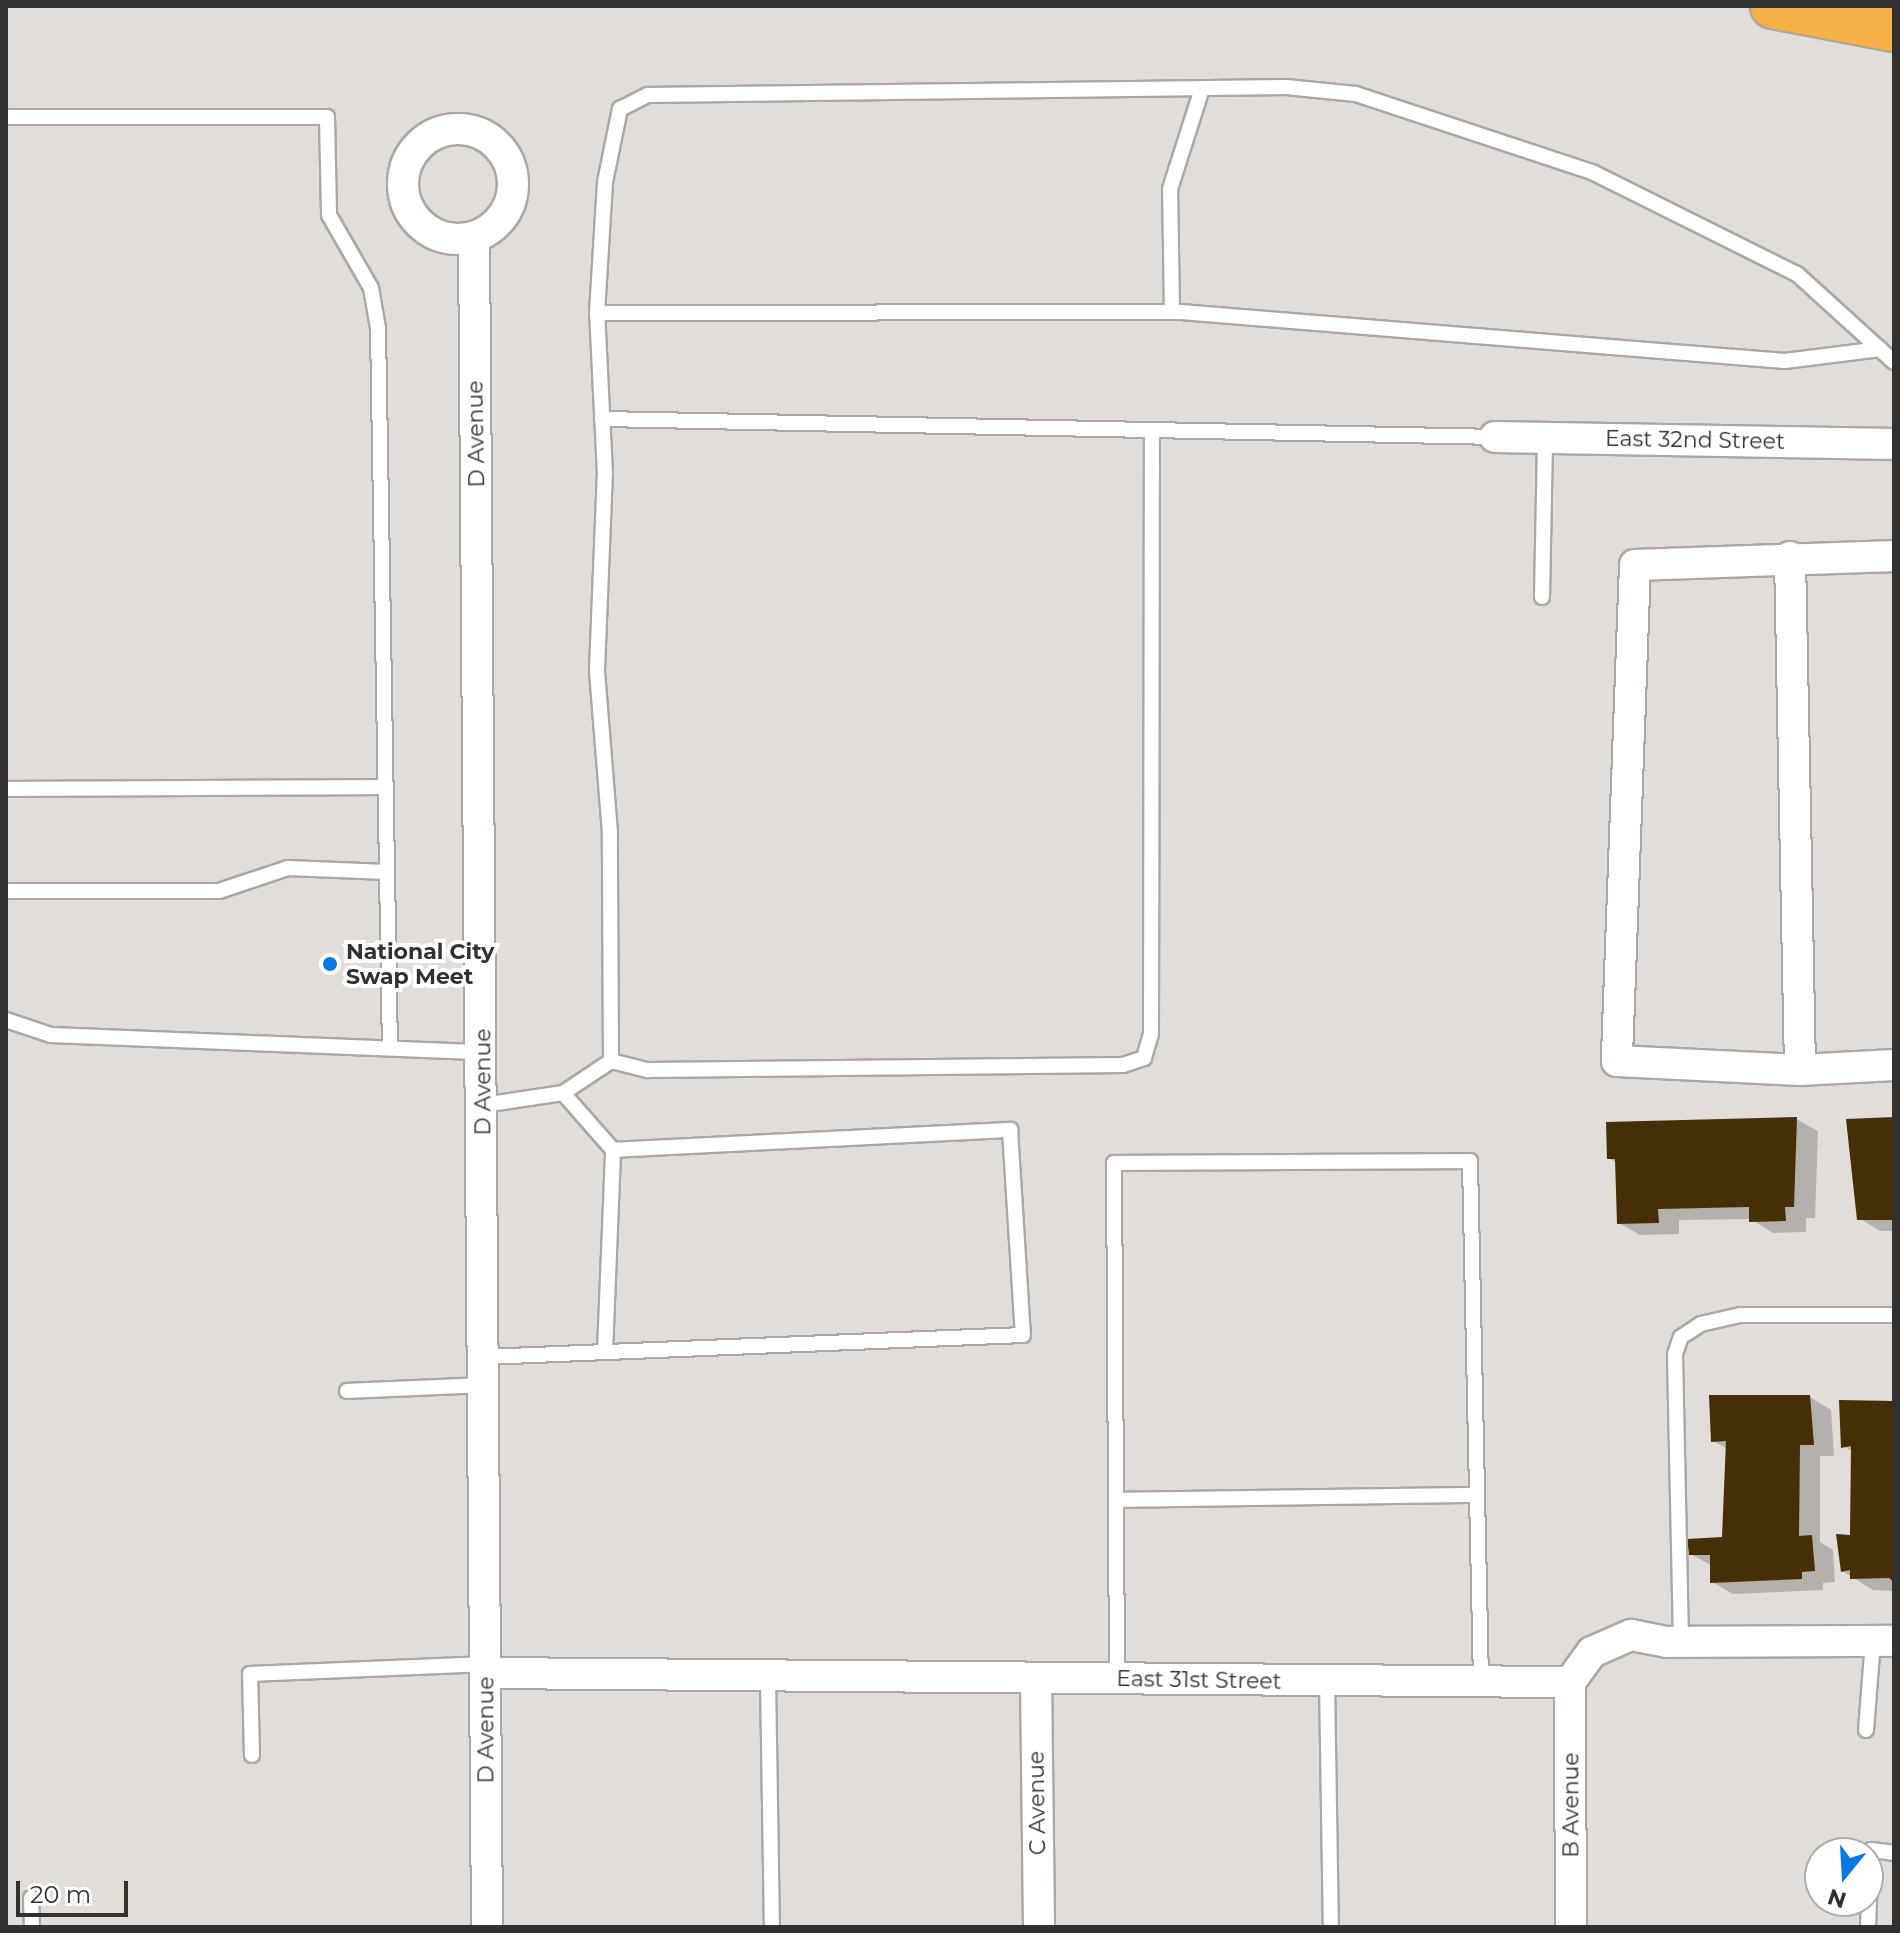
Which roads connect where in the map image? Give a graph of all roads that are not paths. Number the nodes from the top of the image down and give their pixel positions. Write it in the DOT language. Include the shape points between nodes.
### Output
graph roads {
  1 [pos="1773,6"];
  2 [pos="1894,29"];
  3 [pos="1202,89"];
  4 [pos="6,117"];
  5 [pos="474,237"];
  6 [pos="1172,312"];
  7 [pos="597,313"];
  8 [pos="1880,349"];
  9 [pos="1894,362"];
  10 [pos="602,419"];
  11 [pos="1152,430"];
  12 [pos="1495,437"];
  13 [pos="1545,438"];
  14 [pos="1894,444"];
  15 [pos="1894,556"];
  16 [pos="1790,557"];
  17 [pos="1542,597"];
  18 [pos="386,787"];
  19 [pos="6,789"];
  20 [pos="387,872"];
  21 [pos="6,891"];
  22 [pos="6,1020"];
  23 [pos="390,1048"];
  24 [pos="483,1052"];
  25 [pos="611,1061"];
  26 [pos="1894,1065"];
  27 [pos="1800,1070"];
  28 [pos="563,1093"];
  29 [pos="483,1105"];
  30 [pos="613,1150"];
  31 [pos="1894,1315"];
  32 [pos="605,1352"];
  33 [pos="484,1371"];
  34 [pos="347,1391"];
  35 [pos="1477,1495"];
  36 [pos="1116,1500"];
  37 [pos="1883,1641"];
  38 [pos="1681,1642"];
  39 [pos="486,1669"];
  40 [pos="768,1678"];
  41 [pos="1036,1679"];
  42 [pos="1117,1679"];
  43 [pos="1327,1681"];
  44 [pos="1481,1682"];
  45 [pos="1570,1682"];
  46 [pos="1866,1730"];
  47 [pos="252,1755"];
  48 [pos="1894,1853"];
  49 [pos="31,1898"];
  50 [pos="32,1927"];
  51 [pos="487,1927"];
  52 [pos="772,1927"];
  53 [pos="1039,1927"];
  54 [pos="1331,1927"];
  55 [pos="1571,1927"];
  56 [pos="1868,1927"];
  1 -- 2 [label="highway"];
  3 -- 6 [label="lane" via="1170,189"];
  3 -- 7 [label="lane" via="648,95 620,109 605,182"];
  3 -- 8 [label="lane" via="1286,87 1356,94 1592,172 1797,274"];
  4 -- 18 [label="lane" via="327,117 329,215 371,288 378,328"];
  5 -- 24 [label="street, D Avenue"];
  6 -- 7 [label="lane"];
  6 -- 8 [label="lane" via="1785,361"];
  7 -- 10 [label="lane"];
  8 -- 9 [label="lane"];
  10 -- 11 [label="lane"];
  10 -- 25 [label="lane" via="597,670 610,833"];
  11 -- 12 [label="lane"];
  11 -- 25 [label="lane" via="1151,1034 1144,1058 1123,1065 648,1070"];
  12 -- 13 [label="street, East 32nd Street"];
  13 -- 14 [label="street, East 32nd Street"];
  13 -- 17 [label="lane"];
  15 -- 16 [label="street"];
  16 -- 27 [label="street"];
  16 -- 27 [label="street" via="1635,565 1617,1061"];
  18 -- 19 [label="lane"];
  18 -- 20 [label="lane"];
  20 -- 21 [label="lane" via="288,868 219,891"];
  20 -- 23 [label="lane"];
  22 -- 23 [label="lane" via="51,1035"];
  23 -- 24 [label="lane"];
  24 -- 29 [label="street, D Avenue"];
  25 -- 28 [label="lane"];
  26 -- 27 [label="street"];
  28 -- 29 [label="lane"];
  28 -- 30 [label="lane"];
  29 -- 33 [label="street, D Avenue"];
  30 -- 32 [label="lane"];
  30 -- 32 [label="lane" via="1010,1130 1023,1335"];
  31 -- 38 [label="lane" via="1740,1315 1701,1324 1681,1337 1675,1354"];
  32 -- 33 [label="lane"];
  33 -- 34 [label="lane"];
  33 -- 39 [label="street, D Avenue"];
  35 -- 36 [label="lane"];
  35 -- 36 [label="lane" via="1470,1161 1114,1163"];
  35 -- 44 [label="lane"];
  36 -- 42 [label="lane"];
  37 -- 38 [label="street"];
  37 -- 46 [label="lane"];
  38 -- 45 [label="street" via="1631,1635 1592,1652"];
  39 -- 40 [label="street, East 31st Street"];
  39 -- 47 [label="lane" via="250,1674"];
  39 -- 51 [label="street, D Avenue"];
  40 -- 41 [label="street, East 31st Street"];
  40 -- 52 [label="lane"];
  41 -- 42 [label="street, East 31st Street"];
  41 -- 53 [label="street, C Avenue"];
  42 -- 43 [label="street, East 31st Street"];
  43 -- 44 [label="street, East 31st Street"];
  43 -- 54 [label="lane"];
  44 -- 45 [label="street, East 31st Street"];
  45 -- 55 [label="street, B Avenue"];
  48 -- 56 [label="lane" via="1871,1850"];
  49 -- 50 [label="lane"];
}
